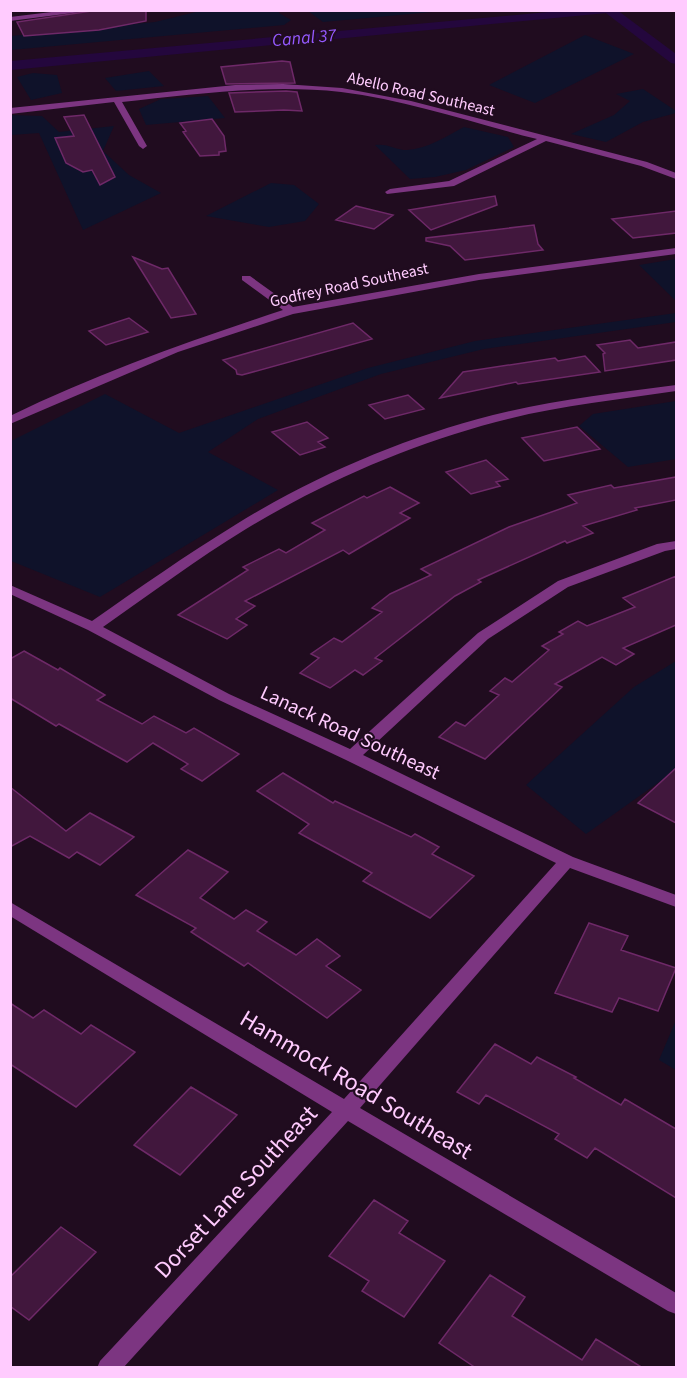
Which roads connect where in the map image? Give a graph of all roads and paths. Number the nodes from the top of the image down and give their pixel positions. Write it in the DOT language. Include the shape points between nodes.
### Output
graph roads {
  1 [pos="93,10"];
  2 [pos="10,20"];
  3 [pos="117,100"];
  4 [pos="10,111"];
  5 [pos="542,140"];
  6 [pos="143,146"];
  7 [pos="676,176"];
  8 [pos="390,192"];
  9 [pos="676,251"];
  10 [pos="246,278"];
  11 [pos="291,311"];
  12 [pos="676,388"];
  13 [pos="10,421"];
  14 [pos="676,545"];
  15 [pos="10,589"];
  16 [pos="93,627"];
  17 [pos="352,756"];
  18 [pos="567,861"];
  19 [pos="676,901"];
  20 [pos="10,908"];
  21 [pos="346,1110"];
  22 [pos="676,1304"];
  23 [pos="108,1368"];
  1 -- 2 [label="street"];
  3 -- 4 [label="street, Abello Road Southeast"];
  3 -- 5 [label="street, Abello Road Southeast" via="235,87 342,90 411,104"];
  3 -- 6 [label="street"];
  5 -- 7 [label="street, Abello Road Southeast" via="644,164"];
  5 -- 8 [label="street" via="451,184"];
  9 -- 11 [label="street, Godfrey Road Southeast" via="479,277"];
  10 -- 11 [label="street"];
  11 -- 13 [label="street, Godfrey Road Southeast" via="174,350"];
  12 -- 16 [label="street" via="472,424 388,454 321,483 214,544"];
  14 -- 17 [label="street" via="563,584 483,636"];
  15 -- 16 [label="street, Lanack Road Southeast"];
  16 -- 17 [label="street, Lanack Road Southeast" via="224,697"];
  17 -- 18 [label="street, Lanack Road Southeast"];
  18 -- 19 [label="street, Lanack Road Southeast"];
  18 -- 21 [label="street, Dorset Lane Southeast"];
  20 -- 21 [label="street, Hammock Road Southeast"];
  21 -- 22 [label="street, Hammock Road Southeast"];
  21 -- 23 [label="street, Dorset Lane Southeast"];
}
